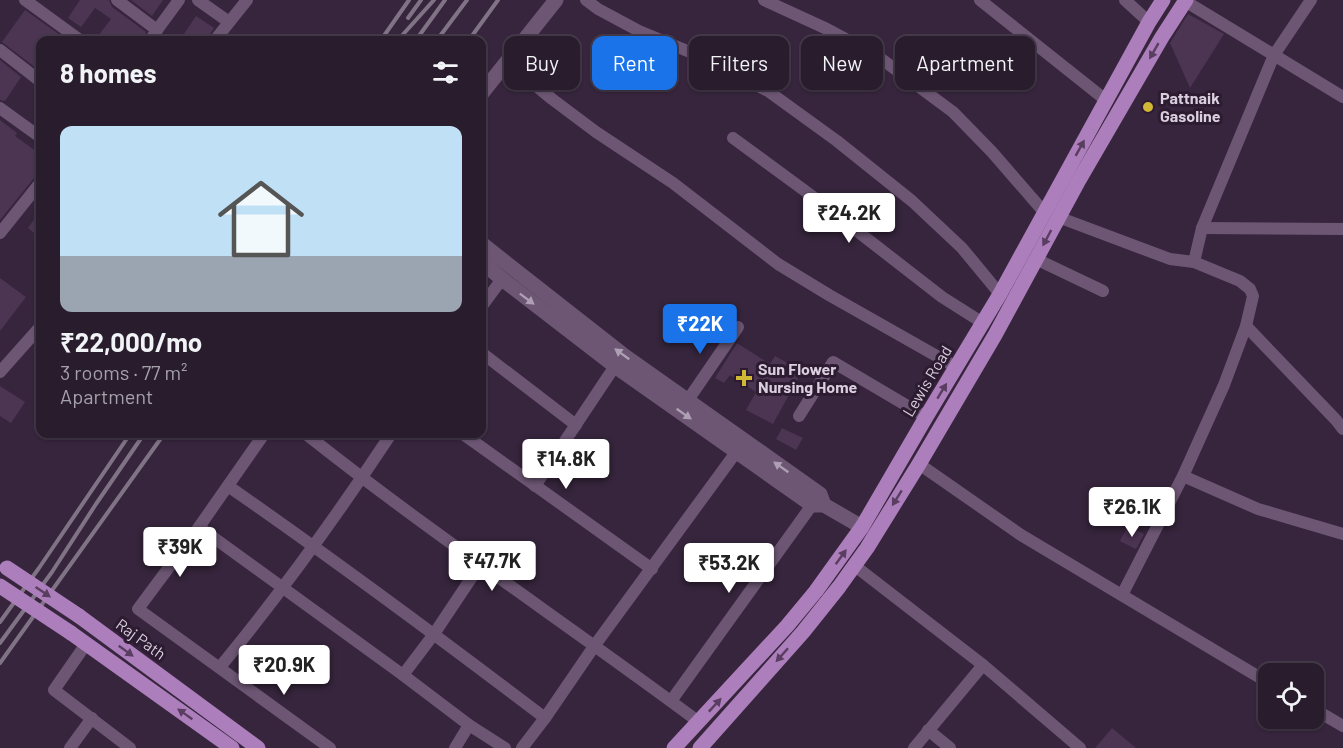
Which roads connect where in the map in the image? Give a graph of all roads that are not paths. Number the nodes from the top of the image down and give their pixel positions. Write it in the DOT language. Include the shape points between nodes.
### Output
graph roads {
  1 [pos="25,0"];
  2 [pos="117,0"];
  3 [pos="179,0"];
  4 [pos="198,0"];
  5 [pos="247,0"];
  6 [pos="556,0"];
  7 [pos="586,0"];
  8 [pos="764,0"];
  9 [pos="980,0"];
  10 [pos="1125,0"];
  11 [pos="1163,0"];
  12 [pos="1311,0"];
  13 [pos="1186,1"];
  14 [pos="229,22"];
  15 [pos="1149,22"];
  16 [pos="74,36"];
  17 [pos="151,36"];
  18 [pos="154,36"];
  19 [pos="218,36"];
  20 [pos="528,36"];
  21 [pos="0,50"];
  22 [pos="1274,55"];
  23 [pos="504,66"];
  24 [pos="36,78"];
  25 [pos="486,88"];
  26 [pos="541,90"];
  27 [pos="1343,97"];
  28 [pos="1107,101"];
  29 [pos="0,108"];
  30 [pos="36,134"];
  31 [pos="733,138"];
  32 [pos="1072,177"];
  33 [pos="36,190"];
  34 [pos="1051,214"];
  35 [pos="1202,228"];
  36 [pos="1343,230"];
  37 [pos="0,233"];
  38 [pos="486,247"];
  39 [pos="1036,259"];
  40 [pos="1194,261"];
  41 [pos="486,265"];
  42 [pos="502,279"];
  43 [pos="1103,291"];
  44 [pos="1000,294"];
  45 [pos="486,301"];
  46 [pos="983,323"];
  47 [pos="1246,326"];
  48 [pos="738,327"];
  49 [pos="36,332"];
  50 [pos="486,356"];
  51 [pos="615,366"];
  52 [pos="956,367"];
  53 [pos="0,372"];
  54 [pos="688,400"];
  55 [pos="799,416"];
  56 [pos="926,417"];
  57 [pos="576,425"];
  58 [pos="1343,429"];
  59 [pos="261,438"];
  60 [pos="311,438"];
  61 [pos="388,438"];
  62 [pos="469,438"];
  63 [pos="737,451"];
  64 [pos="919,464"];
  65 [pos="1183,476"];
  66 [pos="362,478"];
  67 [pos="228,486"];
  68 [pos="535,486"];
  69 [pos="818,505"];
  70 [pos="199,527"];
  71 [pos="862,527"];
  72 [pos="1343,532"];
  73 [pos="313,545"];
  74 [pos="2,563"];
  75 [pos="480,565"];
  76 [pos="855,566"];
  77 [pos="652,569"];
  78 [pos="0,586"];
  79 [pos="283,586"];
  80 [pos="1122,595"];
  81 [pos="434,634"];
  82 [pos="86,644"];
  83 [pos="595,645"];
  84 [pos="983,665"];
  85 [pos="220,667"];
  86 [pos="403,675"];
  87 [pos="1258,676"];
  88 [pos="670,700"];
  89 [pos="1324,715"];
  90 [pos="92,718"];
  91 [pos="545,718"];
  92 [pos="699,722"];
  93 [pos="469,725"];
  94 [pos="1343,726"];
  95 [pos="928,730"];
  96 [pos="69,748"];
  97 [pos="130,748"];
  98 [pos="232,748"];
  99 [pos="258,748"];
  100 [pos="330,748"];
  101 [pos="455,748"];
  102 [pos="505,748"];
  103 [pos="522,748"];
  104 [pos="674,748"];
  105 [pos="700,748"];
  106 [pos="914,748"];
  107 [pos="950,748"];
  108 [pos="1080,748"];
  1 -- 16 [label="street"];
  2 -- 17 [label="street"];
  3 -- 18 [label="street"];
  4 -- 14 [label="street"];
  5 -- 14 [label="street"];
  6 -- 20 [label="street"];
  7 -- 44 [label="street" via="639,31 697,55 777,97 912,201 962,248"];
  8 -- 34 [label="street" via="876,55 953,112"];
  9 -- 28 [label="street"];
  10 -- 15 [label="street"];
  11 -- 15 [label="main road, Lewis Road"];
  12 -- 22 [label="street"];
  13 -- 22 [label="street"];
  13 -- 32 [label="main road, Lewis Road, one-way"];
  14 -- 19 [label="street"];
  15 -- 28 [label="main road, Lewis Road"];
  21 -- 24 [label="street"];
  22 -- 27 [label="street"];
  22 -- 35 [label="street"];
  23 -- 25 [label="street"];
  26 -- 52 [label="street" via="673,183 778,264"];
  32 -- 28 [label="main road, Lewis Road, one-way"];
  29 -- 30 [label="street"];
  31 -- 46 [label="street" via="942,297"];
  32 -- 34 [label="main road, Lewis Road"];
  33 -- 37 [label="street"];
  34 -- 39 [label="main road, Lewis Road, one-way"];
  34 -- 40 [label="street" via="1170,259"];
  34 -- 44 [label="main road, Lewis Road"];
  35 -- 36 [label="street"];
  35 -- 40 [label="street"];
  54 -- 38 [label="street, one-way" via="622,354"];
  39 -- 43 [label="street"];
  39 -- 64 [label="main road, Lewis Road" via="996,336"];
  40 -- 47 [label="street" via="1250,289 1253,296"];
  41 -- 42 [label="street"];
  42 -- 45 [label="street"];
  42 -- 51 [label="street, one-way"];
  44 -- 46 [label="main road, Lewis Road"];
  46 -- 52 [label="main road, Lewis Road"];
  47 -- 58 [label="street"];
  47 -- 65 [label="street"];
  48 -- 54 [label="street"];
  49 -- 53 [label="street"];
  50 -- 57 [label="street"];
  51 -- 57 [label="street"];
  51 -- 63 [label="street, one-way"];
  56 -- 52 [label="main road, Lewis Road, one-way"];
  69 -- 54 [label="street, one-way" via="820,494"];
  55 -- 56 [label="street" via="833,362"];
  56 -- 71 [label="main road, Lewis Road"];
  57 -- 68 [label="street"];
  59 -- 67 [label="street"];
  60 -- 66 [label="street"];
  61 -- 66 [label="street"];
  62 -- 68 [label="street"];
  63 -- 69 [label="street"];
  63 -- 77 [label="street"];
  64 -- 76 [label="main road, Lewis Road, one-way"];
  64 -- 80 [label="street" via="1021,535"];
  65 -- 72 [label="street" via="1258,509"];
  65 -- 80 [label="street"];
  66 -- 73 [label="street"];
  66 -- 75 [label="street"];
  67 -- 70 [label="street"];
  67 -- 73 [label="street"];
  68 -- 77 [label="street"];
  69 -- 71 [label="street"];
  69 -- 88 [label="street"];
  70 -- 79 [label="street"];
  70 -- 85 [label="street" via="138,609"];
  92 -- 71 [label="main road, Lewis Road, one-way" via="787,626"];
  73 -- 79 [label="street"];
  73 -- 81 [label="street"];
  74 -- 99 [label="main road, Raj Path, one-way, bridge"];
  75 -- 81 [label="street"];
  75 -- 83 [label="street"];
  76 -- 84 [label="street"];
  76 -- 105 [label="main road, Lewis Road, one-way" via="803,632"];
  77 -- 83 [label="street"];
  78 -- 82 [label="main road, bridge"];
  79 -- 85 [label="street"];
  79 -- 86 [label="street"];
  80 -- 87 [label="street"];
  81 -- 86 [label="street"];
  81 -- 91 [label="street"];
  82 -- 90 [label="street" via="54,690"];
  98 -- 82 [label="main road, one-way"];
  83 -- 88 [label="street"];
  83 -- 91 [label="street"];
  84 -- 95 [label="street"];
  84 -- 108 [label="street"];
  85 -- 100 [label="street"];
  86 -- 93 [label="street"];
  88 -- 92 [label="street"];
  89 -- 94 [label="street"];
  90 -- 96 [label="street"];
  90 -- 97 [label="street"];
  91 -- 103 [label="street"];
  92 -- 104 [label="main road, Lewis Road"];
  93 -- 101 [label="street"];
  93 -- 102 [label="street"];
  95 -- 106 [label="street"];
  95 -- 107 [label="street"];
}
